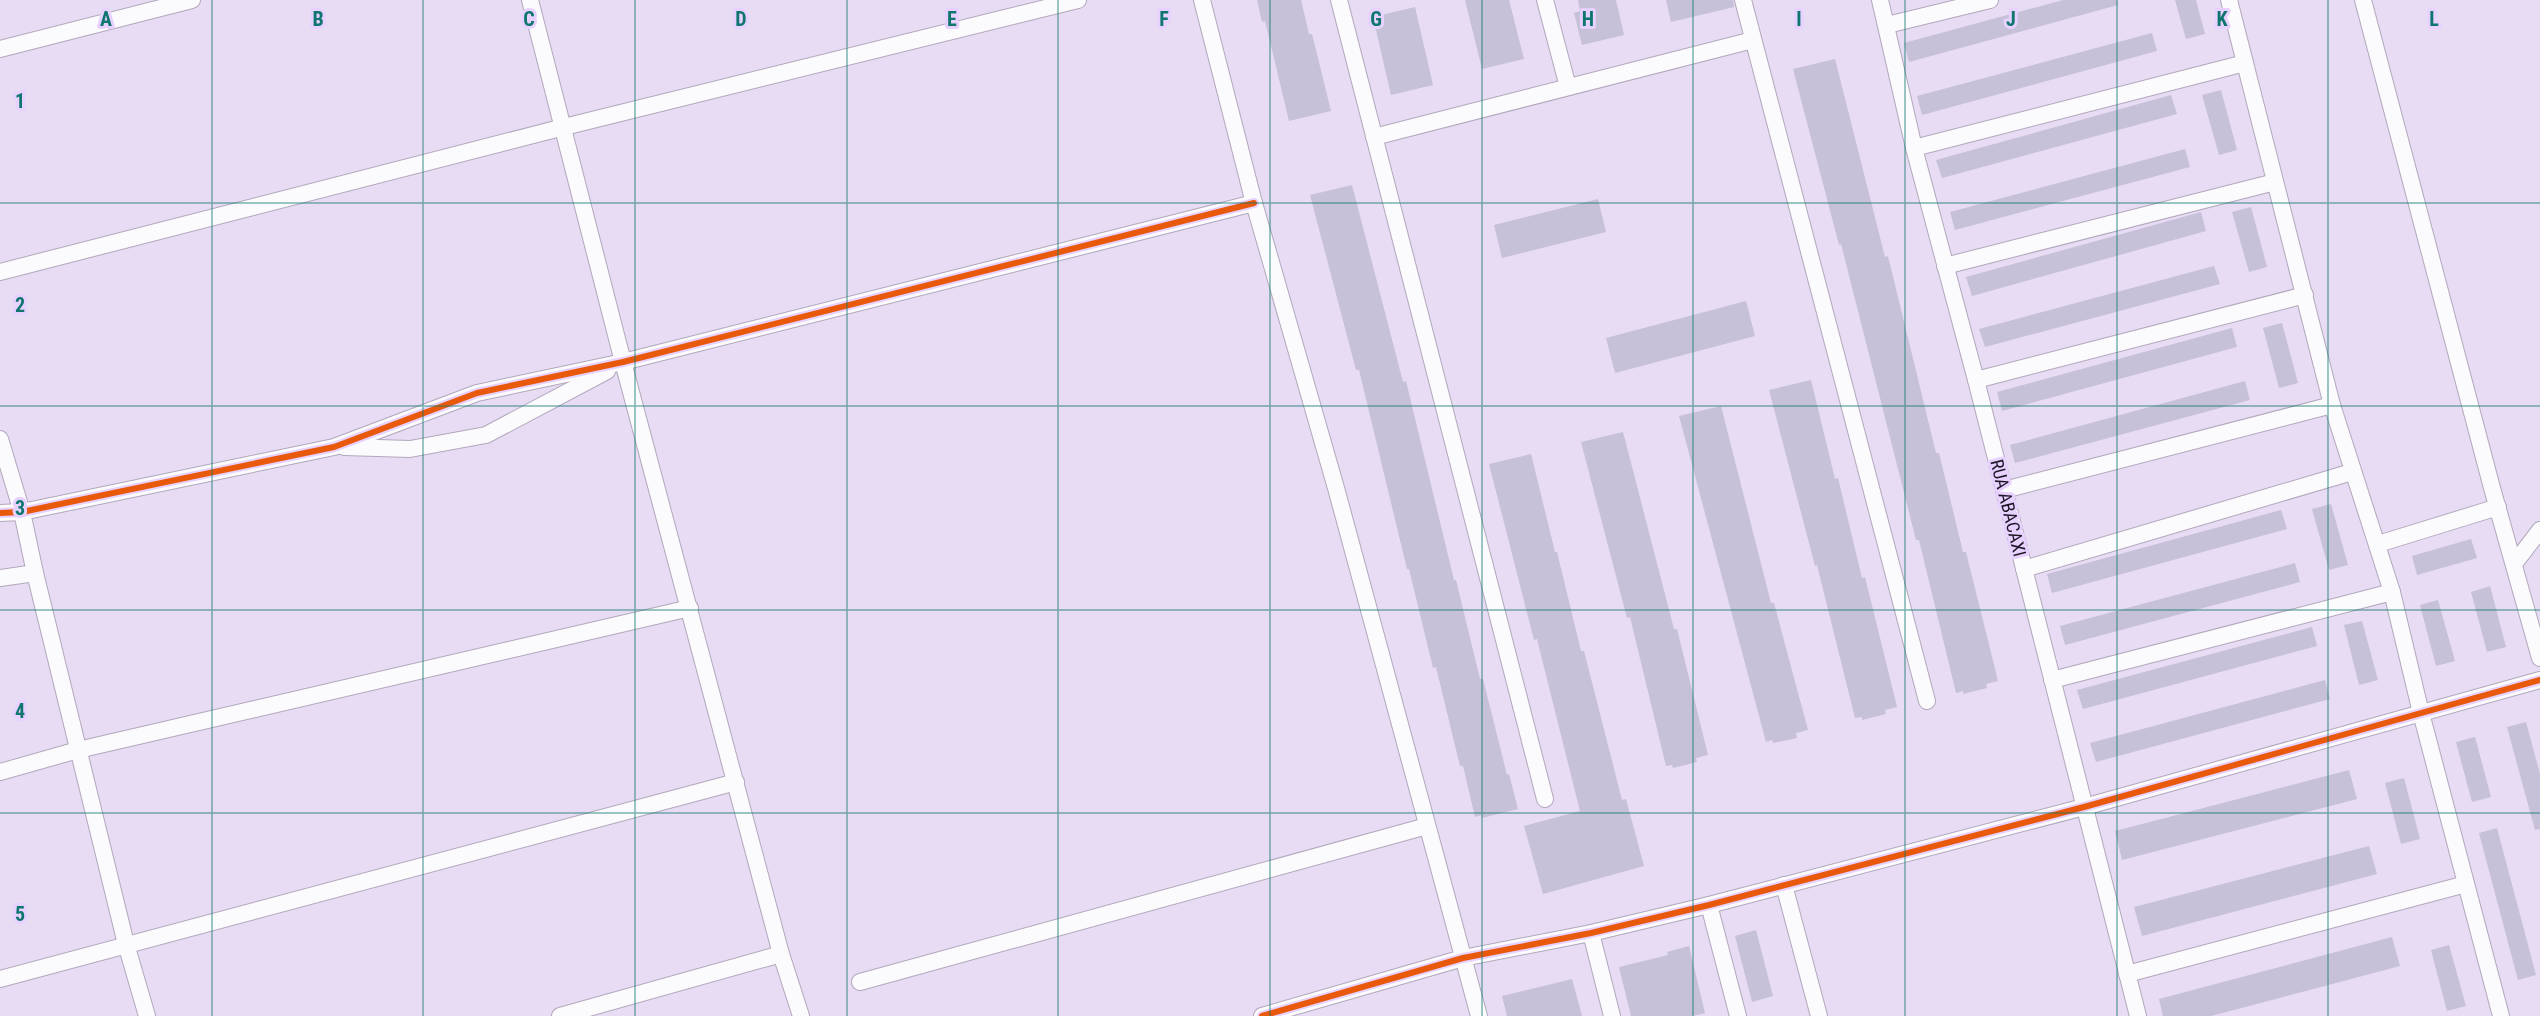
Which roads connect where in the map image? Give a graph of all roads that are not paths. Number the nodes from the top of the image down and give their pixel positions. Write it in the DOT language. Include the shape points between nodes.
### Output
graph roads {
  1 [pos="192,0"];
  2 [pos="530,0"];
  3 [pos="1078,0"];
  4 [pos="1202,0"];
  5 [pos="1339,0"];
  6 [pos="1545,0"];
  7 [pos="1743,0"];
  8 [pos="1880,0"];
  9 [pos="1990,0"];
  10 [pos="2229,0"];
  11 [pos="2363,0"];
  12 [pos="1887,25"];
  13 [pos="1754,39"];
  14 [pos="0,49"];
  15 [pos="2245,63"];
  16 [pos="1568,87"];
  17 [pos="564,127"];
  18 [pos="1374,137"];
  19 [pos="1914,148"];
  20 [pos="2275,182"];
  21 [pos="1254,203"];
  22 [pos="1945,267"];
  23 [pos="0,272"];
  24 [pos="2305,295"];
  25 [pos="623,362"];
  26 [pos="1977,381"];
  27 [pos="2332,405"];
  28 [pos="0,439"];
  29 [pos="334,447"];
  30 [pos="2352,472"];
  31 [pos="2004,490"];
  32 [pos="2498,507"];
  33 [pos="22,512"];
  34 [pos="0,513"];
  35 [pos="2540,530"];
  36 [pos="2378,544"];
  37 [pos="2514,564"];
  38 [pos="2024,569"];
  39 [pos="35,573"];
  40 [pos="0,578"];
  41 [pos="2392,592"];
  42 [pos="690,608"];
  43 [pos="2540,658"];
  44 [pos="2052,680"];
  45 [pos="2540,680"];
  46 [pos="1927,701"];
  47 [pos="2421,712"];
  48 [pos="78,750"];
  49 [pos="0,772"];
  50 [pos="736,782"];
  51 [pos="1545,799"];
  52 [pos="2084,807"];
  53 [pos="1427,826"];
  54 [pos="2466,884"];
  55 [pos="1784,885"];
  56 [pos="1709,904"];
  57 [pos="1591,933"];
  58 [pos="126,945"];
  59 [pos="781,954"];
  60 [pos="1463,958"];
  61 [pos="2127,974"];
  62 [pos="0,979"];
  63 [pos="860,982"];
  64 [pos="147,1016"];
  65 [pos="560,1016"];
  66 [pos="801,1016"];
  67 [pos="1262,1016"];
  68 [pos="1479,1016"];
  69 [pos="1612,1016"];
  70 [pos="1738,1016"];
  71 [pos="1819,1016"];
  72 [pos="2138,1016"];
  73 [pos="2501,1016"];
  1 -- 14 [label="street"];
  2 -- 17 [label="street"];
  3 -- 17 [label="street"];
  4 -- 21 [label="street"];
  5 -- 18 [label="street"];
  6 -- 16 [label="street"];
  7 -- 13 [label="street"];
  8 -- 12 [label="street, RUA ABACAXI"];
  9 -- 12 [label="street"];
  10 -- 15 [label="street"];
  11 -- 32 [label="street"];
  12 -- 19 [label="street, RUA ABACAXI"];
  13 -- 16 [label="street"];
  13 -- 46 [label="street"];
  15 -- 19 [label="street"];
  15 -- 20 [label="street"];
  16 -- 18 [label="street"];
  17 -- 23 [label="street"];
  17 -- 25 [label="street"];
  18 -- 51 [label="street"];
  19 -- 22 [label="street, RUA ABACAXI"];
  20 -- 22 [label="street"];
  20 -- 24 [label="street"];
  21 -- 25 [label="street"];
  21 -- 53 [label="street"];
  22 -- 26 [label="street, RUA ABACAXI"];
  24 -- 26 [label="street"];
  24 -- 27 [label="street"];
  25 -- 29 [label="street" via="477,393"];
  25 -- 29 [label="street" via="486,435 410,449"];
  25 -- 42 [label="street"];
  26 -- 31 [label="street, RUA ABACAXI"];
  27 -- 30 [label="street"];
  27 -- 31 [label="street"];
  28 -- 33 [label="street"];
  29 -- 33 [label="street"];
  30 -- 36 [label="street"];
  30 -- 38 [label="street"];
  31 -- 38 [label="street, RUA ABACAXI"];
  32 -- 36 [label="street"];
  32 -- 37 [label="street"];
  33 -- 34 [label="street"];
  33 -- 39 [label="street"];
  35 -- 37 [label="street"];
  36 -- 41 [label="street"];
  37 -- 43 [label="street"];
  38 -- 44 [label="street, RUA ABACAXI"];
  39 -- 40 [label="street"];
  39 -- 48 [label="street"];
  41 -- 44 [label="street"];
  41 -- 47 [label="street"];
  42 -- 48 [label="street"];
  42 -- 50 [label="street"];
  44 -- 52 [label="street, RUA ABACAXI"];
  45 -- 47 [label="street"];
  47 -- 52 [label="street"];
  47 -- 54 [label="street"];
  48 -- 49 [label="street"];
  48 -- 58 [label="street"];
  50 -- 58 [label="street"];
  50 -- 59 [label="street"];
  52 -- 55 [label="street"];
  52 -- 61 [label="street, RUA ABACAXI"];
  53 -- 60 [label="street"];
  53 -- 63 [label="street"];
  54 -- 61 [label="street"];
  54 -- 73 [label="street"];
  55 -- 56 [label="street"];
  55 -- 71 [label="street"];
  56 -- 57 [label="street"];
  56 -- 70 [label="street"];
  57 -- 60 [label="street"];
  57 -- 69 [label="street"];
  58 -- 62 [label="street"];
  58 -- 64 [label="street"];
  59 -- 65 [label="street"];
  59 -- 66 [label="street"];
  60 -- 67 [label="street"];
  60 -- 68 [label="street"];
  61 -- 72 [label="street, RUA ABACAXI"];
}
